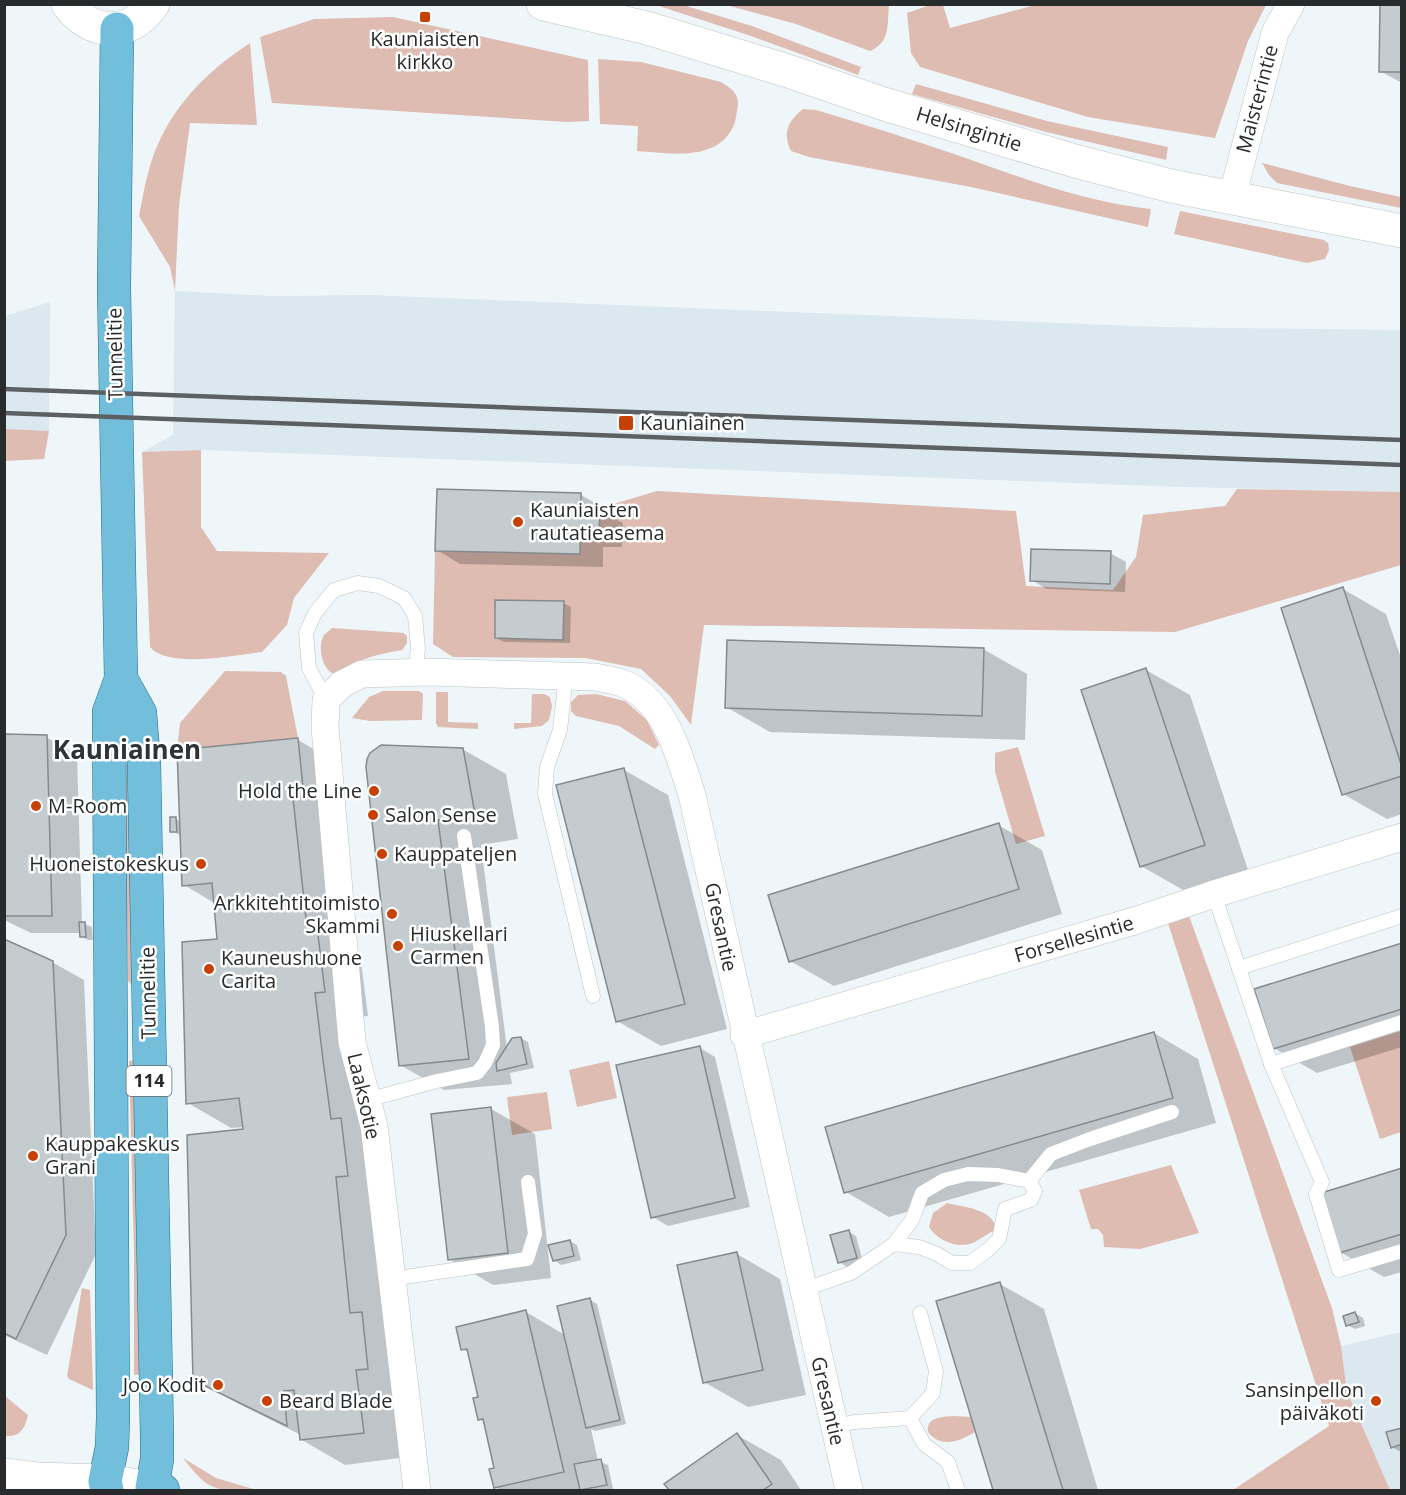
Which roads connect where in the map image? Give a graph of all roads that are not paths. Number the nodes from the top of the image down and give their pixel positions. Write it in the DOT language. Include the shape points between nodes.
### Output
graph roads {
  1 [pos="68,4"];
  2 [pos="153,4"];
  3 [pos="543,4"];
  4 [pos="1291,4"];
  5 [pos="117,29"];
  6 [pos="1232,197"];
  7 [pos="1401,231"];
  8 [pos="422,672"];
  9 [pos="566,675"];
  10 [pos="121,679"];
  11 [pos="326,700"];
  12 [pos="464,836"];
  13 [pos="1401,837"];
  14 [pos="1214,894"];
  15 [pos="1401,916"];
  16 [pos="1239,968"];
  17 [pos="593,996"];
  18 [pos="1401,1022"];
  19 [pos="744,1035"];
  20 [pos="1271,1064"];
  21 [pos="367,1100"];
  22 [pos="1172,1112"];
  23 [pos="1029,1181"];
  24 [pos="528,1182"];
  25 [pos="894,1244"];
  26 [pos="1401,1251"];
  27 [pos="391,1279"];
  28 [pos="803,1290"];
  29 [pos="920,1313"];
  30 [pos="910,1418"];
  31 [pos="834,1427"];
  32 [pos="4,1475"];
  33 [pos="106,1486"];
  34 [pos="155,1490"];
  35 [pos="417,1491"];
  36 [pos="849,1491"];
  37 [pos="958,1491"];
  1 -- 5 [label="main road" via="86,23"];
  2 -- 5 [label="main road" via="136,22"];
  3 -- 6 [label="main road, Helsingintie" via="647,28 1075,161"];
  4 -- 6 [label="street, Maisterintie" via="1275,33"];
  5 -- 10 [label="main road, Tunnelitie" via="114,288"];
  6 -- 7 [label="main road, Helsingintie"];
  8 -- 9 [label="street, Gresantie"];
  8 -- 11 [label="street, Gresantie" via="362,674 342,684"];
  8 -- 11 [label="lane" via="416,616 404,598 379,586 358,583 334,590 306,633 309,668"];
  9 -- 17 [label="lane" via="560,730 547,767 545,794"];
  9 -- 19 [label="street, Gresantie" via="623,684 645,698 660,715 692,795"];
  10 -- 33 [label="main road, Tunnelitie / 114" via="109,712 113,1418"];
  10 -- 34 [label="main road, Tunnelitie / 114" via="140,713 144,763"];
  11 -- 21 [label="street, Laaksotie" via="325,727 352,1042"];
  12 -- 21 [label="lane" via="493,1045 477,1073"];
  13 -- 14 [label="street, Forsellesintie"];
  14 -- 16 [label="lane"];
  14 -- 19 [label="street, Forsellesintie"];
  15 -- 16 [label="lane"];
  16 -- 20 [label="lane"];
  18 -- 20 [label="lane"];
  19 -- 28 [label="street, Gresantie"];
  20 -- 26 [label="lane" via="1322,1182 1316,1194 1339,1270"];
  21 -- 27 [label="street, Laaksotie" via="374,1126"];
  22 -- 23 [label="lane" via="1052,1154"];
  23 -- 25 [label="lane" via="968,1174 944,1180 922,1193 912,1220"];
  23 -- 25 [label="lane" via="1035,1191 1032,1200 1005,1209 999,1239 970,1263 952,1263 919,1247"];
  24 -- 27 [label="lane" via="535,1234 527,1259"];
  25 -- 28 [label="lane" via="851,1274"];
  27 -- 35 [label="street, Laaksotie"];
  28 -- 31 [label="street, Gresantie"];
  29 -- 30 [label="lane" via="936,1371 933,1393"];
  30 -- 31 [label="lane"];
  30 -- 37 [label="lane" via="924,1444 948,1462"];
  31 -- 36 [label="street, Gresantie"];
  32 -- 33 [label="main road"];
  33 -- 34 [label="main road"];
}
